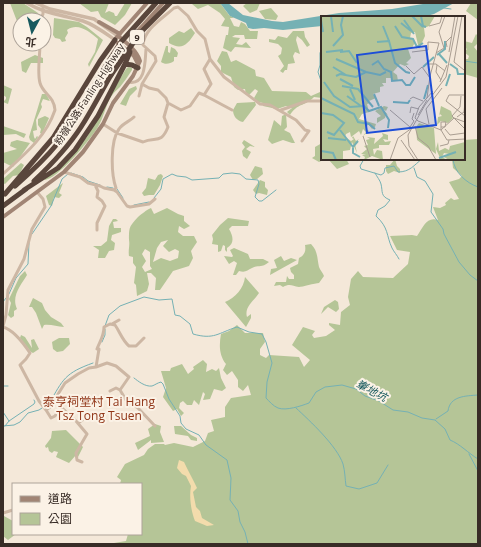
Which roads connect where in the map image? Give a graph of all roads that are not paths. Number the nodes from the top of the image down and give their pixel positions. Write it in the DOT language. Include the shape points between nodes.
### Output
graph roads {
  1 [pos="27,3"];
  2 [pos="36,3"];
  3 [pos="142,3"];
  4 [pos="147,3"];
  5 [pos="156,3"];
  6 [pos="163,3"];
  7 [pos="170,3"];
  8 [pos="43,9"];
  9 [pos="140,10"];
  10 [pos="42,12"];
  11 [pos="135,16"];
  12 [pos="99,22"];
  13 [pos="146,22"];
  14 [pos="137,32"];
  15 [pos="119,37"];
  16 [pos="146,49"];
  17 [pos="131,50"];
  18 [pos="40,52"];
  19 [pos="210,58"];
  20 [pos="145,60"];
  21 [pos="125,64"];
  22 [pos="154,64"];
  23 [pos="139,65"];
  24 [pos="128,82"];
  25 [pos="142,84"];
  26 [pos="204,95"];
  27 [pos="139,96"];
  28 [pos="321,101"];
  29 [pos="168,103"];
  30 [pos="232,110"];
  31 [pos="281,110"];
  32 [pos="134,117"];
  33 [pos="103,124"];
  34 [pos="117,133"];
  35 [pos="302,142"];
  36 [pos="68,173"];
  37 [pos="3,174"];
  38 [pos="95,185"];
  39 [pos="115,189"];
  40 [pos="24,190"];
  41 [pos="37,192"];
  42 [pos="4,195"];
  43 [pos="155,200"];
  44 [pos="3,206"];
  45 [pos="3,218"];
  46 [pos="97,230"];
  47 [pos="119,320"];
  48 [pos="112,324"];
  49 [pos="3,327"];
  50 [pos="144,338"];
  51 [pos="101,343"];
  52 [pos="98,350"];
  53 [pos="96,367"];
  54 [pos="120,390"];
  55 [pos="110,391"];
  56 [pos="45,409"];
  57 [pos="88,413"];
  58 [pos="78,423"];
  59 [pos="154,426"];
  60 [pos="82,462"];
  1 -- 8 [label="street"];
  2 -- 8 [label="street"];
  3 -- 9 [label="main road"];
  4 -- 9 [label="main road"];
  5 -- 42 [label="highway, 粉嶺公路 Fanling Highway / 9, bridge" via="122,42 58,144"];
  6 -- 13 [label="main road"];
  7 -- 40 [label="highway, 粉嶺公路 Fanling Highway / 9, bridge" via="140,33 65,150"];
  8 -- 10 [label="street"];
  8 -- 12 [label="street" via="85,16"];
  8 -- 15 [label="street" via="88,23"];
  9 -- 11 [label="main road"];
  11 -- 13 [label="main road" via="138,21"];
  11 -- 15 [label="main road"];
  12 -- 15 [label="main road"];
  13 -- 14 [label="main road"];
  14 -- 15 [label="main road"];
  14 -- 17 [label="main road"];
  15 -- 17 [label="main road"];
  15 -- 17 [label="main road"];
  15 -- 42 [label="highway" via="100,61 53,138"];
  16 -- 19 [label="street" via="143,44 147,33 178,7 205,39"];
  16 -- 20 [label="street"];
  16 -- 22 [label="street" via="155,56"];
  17 -- 21 [label="highway"];
  17 -- 23 [label="main road"];
  18 -- 37 [label="street" via="39,80 51,97 55,110 36,144"];
  19 -- 26 [label="street" via="204,69 210,84"];
  19 -- 31 [label="street" via="229,81 260,104"];
  20 -- 22 [label="street"];
  20 -- 23 [label="street"];
  20 -- 24 [label="street" via="145,67 138,81"];
  21 -- 23 [label="highway"];
  21 -- 40 [label="highway" via="98,116 76,150 58,168"];
  22 -- 25 [label="street"];
  23 -- 24 [label="main road"];
  24 -- 33 [label="main road" via="113,103"];
  25 -- 27 [label="street"];
  25 -- 29 [label="street" via="158,90"];
  26 -- 29 [label="street" via="199,93 190,106 181,110"];
  26 -- 30 [label="street"];
  28 -- 31 [label="street" via="307,101"];
  29 -- 34 [label="street" via="164,117 168,127 166,133 158,140 143,142"];
  31 -- 35 [label="street" via="309,131"];
  32 -- 34 [label="street" via="122,125"];
  33 -- 34 [label="street"];
  33 -- 36 [label="main road"];
  34 -- 39 [label="street" via="113,154"];
  36 -- 38 [label="street"];
  36 -- 41 [label="main road"];
  38 -- 39 [label="street"];
  38 -- 46 [label="street" via="97,197 105,206 97,223"];
  39 -- 43 [label="street" via="130,208"];
  40 -- 44 [label="highway, 粉嶺公路 Fanling Highway / 9"];
  41 -- 45 [label="main road"];
  41 -- 49 [label="street" via="45,207 32,229 24,259 8,290"];
  47 -- 48 [label="street"];
  48 -- 50 [label="street" via="120,331 123,341 129,346 136,346"];
  48 -- 52 [label="street" via="105,326"];
  49 -- 56 [label="street" via="17,337 30,353 20,365"];
  51 -- 52 [label="street"];
  52 -- 53 [label="street"];
  53 -- 54 [label="street" via="107,363 116,366 130,377"];
  53 -- 56 [label="street" via="89,368 65,383 50,407"];
  54 -- 55 [label="street" via="116,388"];
  54 -- 59 [label="street" via="126,400 138,408"];
  56 -- 58 [label="street" via="51,418 61,407"];
  57 -- 58 [label="street"];
  58 -- 60 [label="street" via="87,434 76,453 77,460"];
}
